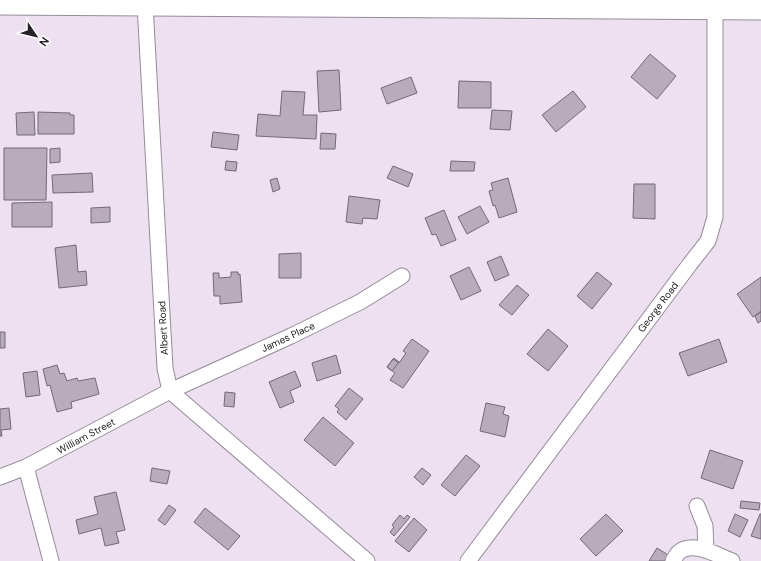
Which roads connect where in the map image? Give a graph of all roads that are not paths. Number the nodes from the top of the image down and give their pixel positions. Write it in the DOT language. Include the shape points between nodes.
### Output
graph roads {
  1 [pos="0,4"];
  2 [pos="145,4"];
  3 [pos="452,4"];
  4 [pos="715,4"];
  5 [pos="761,9"];
  6 [pos="402,276"];
  7 [pos="170,391"];
  8 [pos="26,467"];
  9 [pos="0,478"];
  10 [pos="697,506"];
  11 [pos="706,550"];
  12 [pos="51,561"];
  13 [pos="367,561"];
  14 [pos="468,561"];
  15 [pos="672,561"];
  16 [pos="732,561"];
  1 -- 2 [label="street"];
  2 -- 3 [label="street"];
  2 -- 7 [label="street, Albert Road" via="165,368"];
  3 -- 4 [label="street"];
  4 -- 5 [label="street"];
  4 -- 14 [label="street, George Road" via="715,217 708,242"];
  6 -- 7 [label="street, James Place" via="360,302 298,333"];
  7 -- 8 [label="street, William Street"];
  7 -- 13 [label="street"];
  8 -- 9 [label="street, William Street"];
  8 -- 12 [label="street"];
  10 -- 11 [label="street" via="705,526"];
  11 -- 15 [label="street" via="686,549 679,552"];
  11 -- 16 [label="street"];
}
